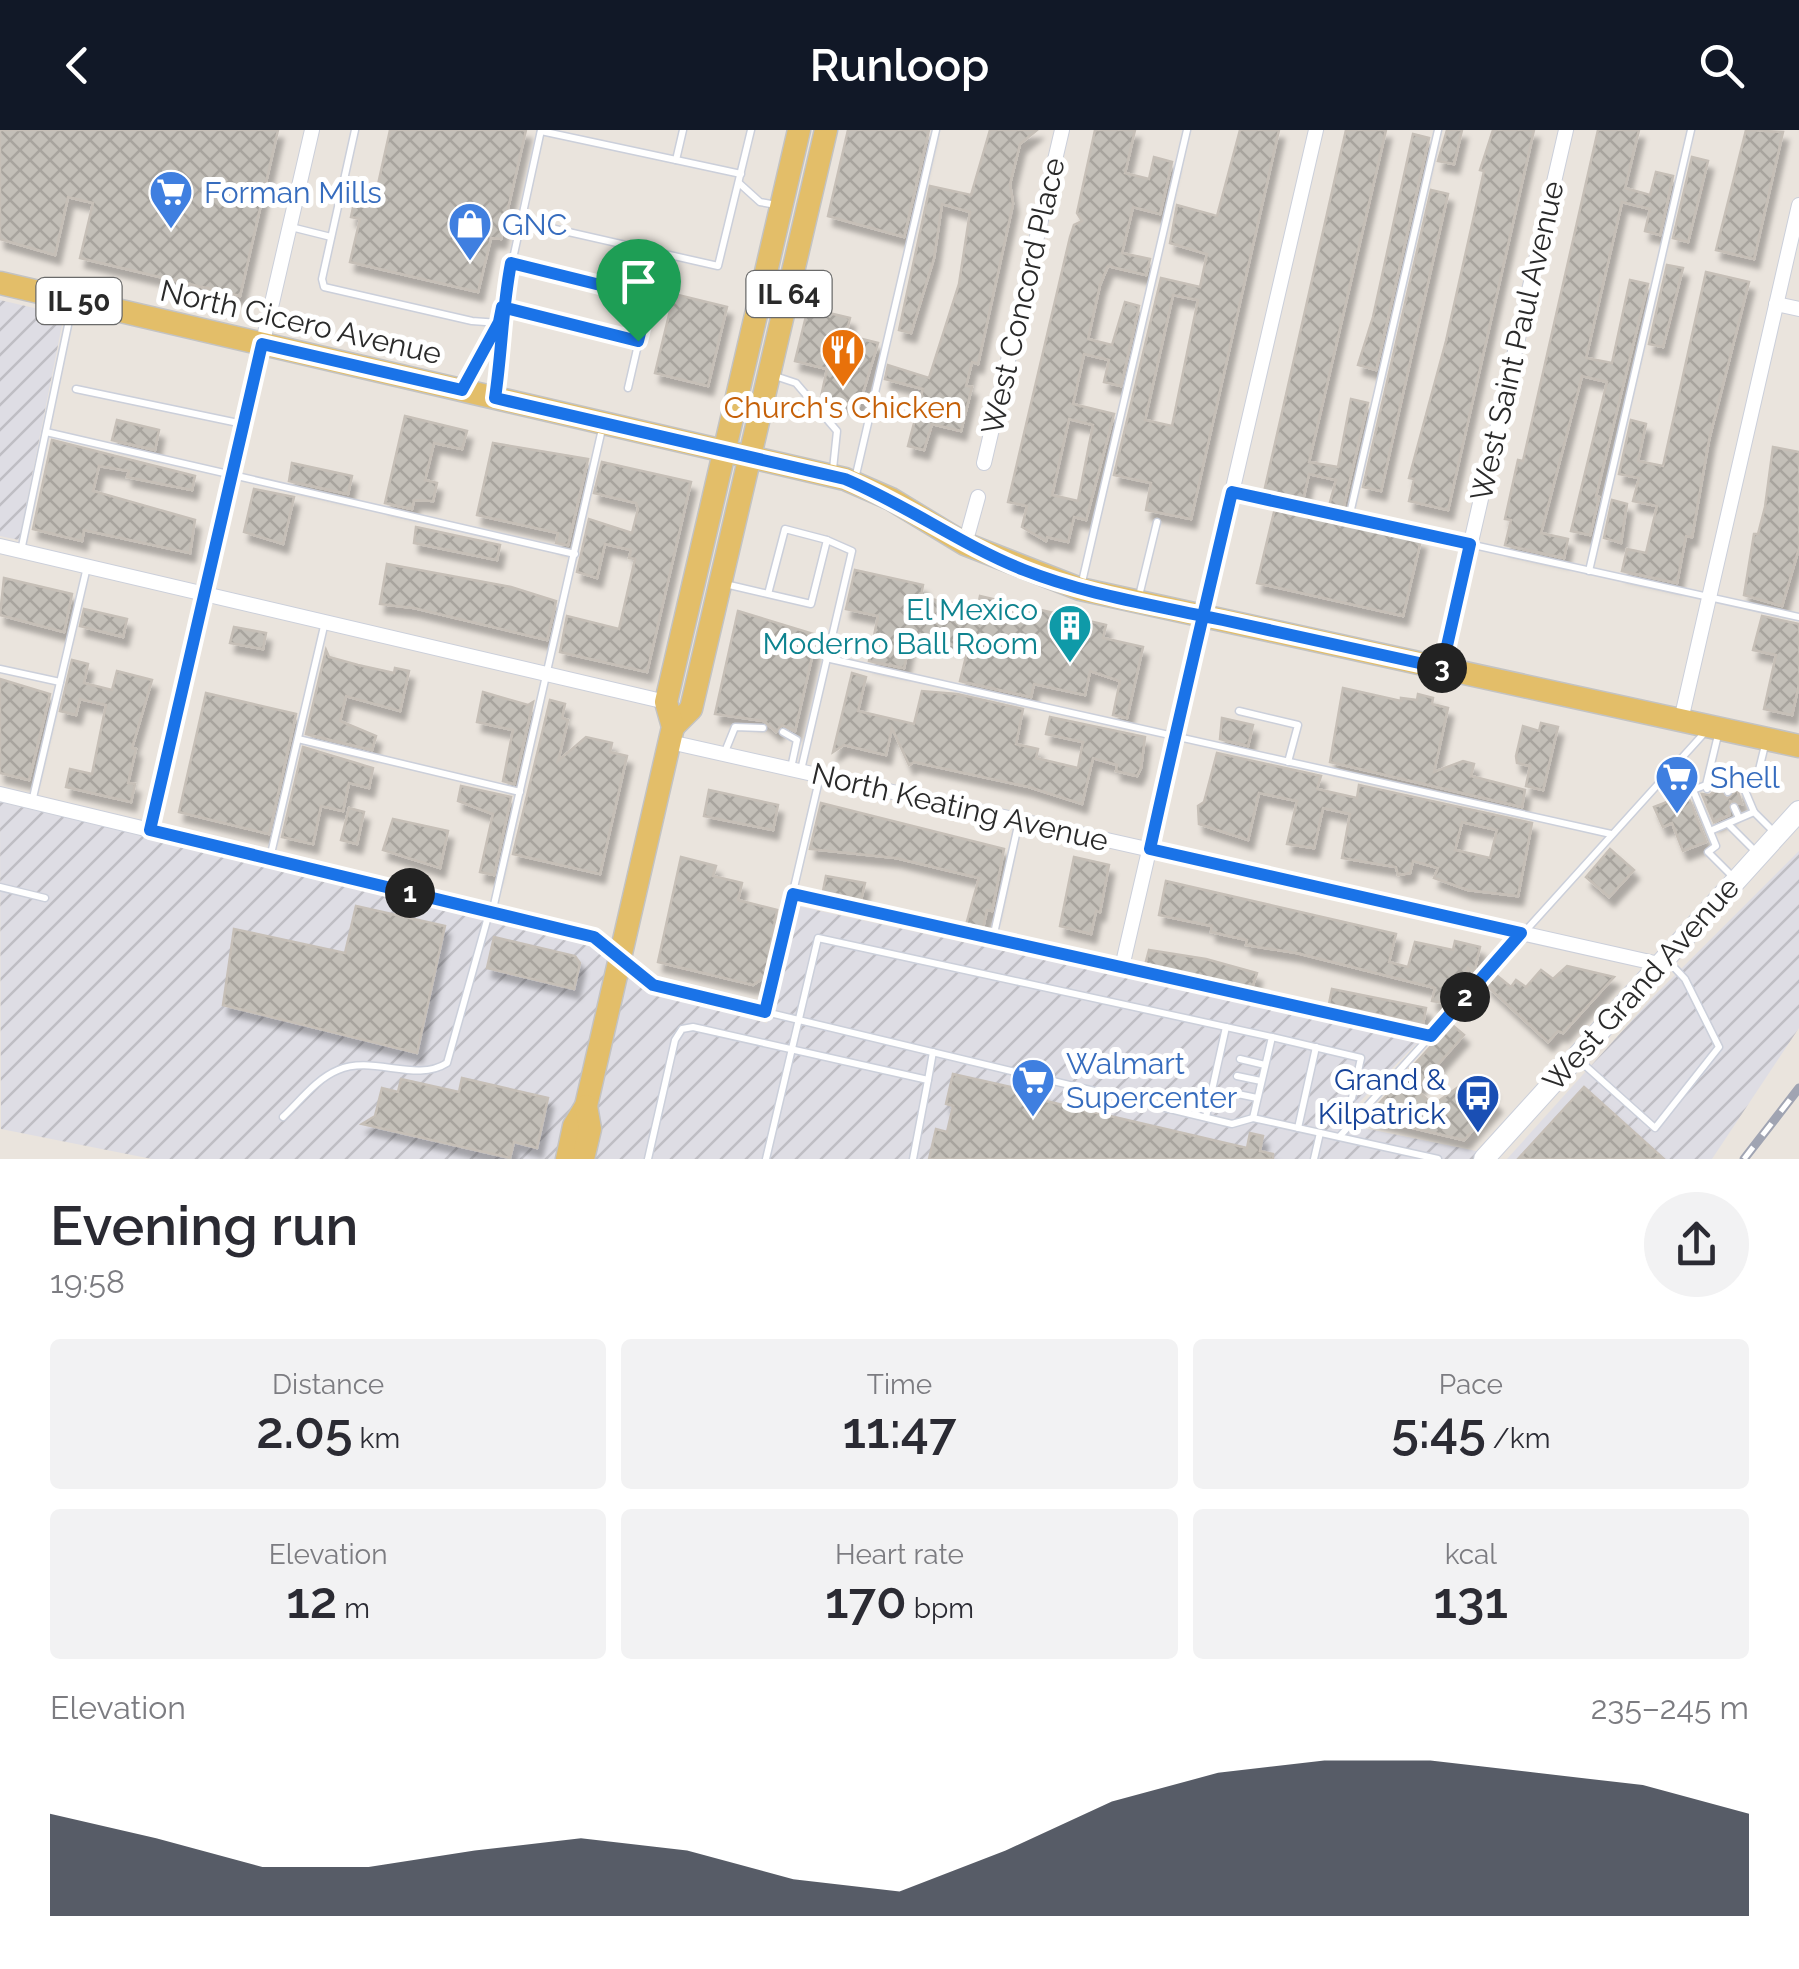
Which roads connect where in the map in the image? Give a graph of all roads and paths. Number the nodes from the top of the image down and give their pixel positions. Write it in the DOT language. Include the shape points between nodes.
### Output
graph roads {
  1 [pos="312,130"];
  2 [pos="355,130"];
  3 [pos="682,130"];
  4 [pos="751,130"];
  5 [pos="798,130"];
  6 [pos="826,130"];
  7 [pos="936,130"];
  8 [pos="1062,130"];
  9 [pos="1187,130"];
  10 [pos="1316,130"];
  11 [pos="1438,130"];
  12 [pos="1566,130"];
  13 [pos="1691,130"];
  14 [pos="541,131"];
  15 [pos="676,160"];
  16 [pos="741,174"];
  17 [pos="739,183"];
  18 [pos="1799,205"];
  19 [pos="781,206"];
  20 [pos="520,221"];
  21 [pos="290,227"];
  22 [pos="331,237"];
  23 [pos="511,263"];
  24 [pos="0,282"];
  25 [pos="73,300"];
  26 [pos="1776,304"];
  27 [pos="502,307"];
  28 [pos="1799,309"];
  29 [pos="499,322"];
  30 [pos="638,341"];
  31 [pos="262,344"];
  32 [pos="770,375"];
  33 [pos="76,388"];
  34 [pos="628,388"];
  35 [pos="462,390"];
  36 [pos="495,398"];
  37 [pos="604,423"];
  38 [pos="244,424"];
  39 [pos="46,432"];
  40 [pos="724,451"];
  41 [pos="751,457"];
  42 [pos="984,463"];
  43 [pos="232,475"];
  44 [pos="843,480"];
  45 [pos="1232,492"];
  46 [pos="978,497"];
  47 [pos="1349,518"];
  48 [pos="1157,522"];
  49 [pos="827,540"];
  50 [pos="965,544"];
  51 [pos="1470,544"];
  52 [pos="0,546"];
  53 [pos="21,550"];
  54 [pos="575,554"];
  55 [pos="87,566"];
  56 [pos="1590,571"];
  57 [pos="721,582"];
  58 [pos="1080,590"];
  59 [pos="206,593"];
  60 [pos="768,594"];
  61 [pos="1709,598"];
  62 [pos="1138,602"];
  63 [pos="1203,616"];
  64 [pos="1799,617"];
  65 [pos="325,621"];
  66 [pos="826,658"];
  67 [pos="1442,668"];
  68 [pos="0,669"];
  69 [pos="548,674"];
  70 [pos="60,682"];
  71 [pos="666,702"];
  72 [pos="1238,711"];
  73 [pos="1681,720"];
  74 [pos="764,728"];
  75 [pos="1715,728"];
  76 [pos="783,732"];
  77 [pos="672,734"];
  78 [pos="1176,736"];
  79 [pos="298,739"];
  80 [pos="1766,739"];
  81 [pos="1799,746"];
  82 [pos="724,754"];
  83 [pos="1288,762"];
  84 [pos="796,770"];
  85 [pos="1738,774"];
  86 [pos="820,776"];
  87 [pos="1724,779"];
  88 [pos="1707,787"];
  89 [pos="520,792"];
  90 [pos="1728,792"];
  91 [pos="0,794"];
  92 [pos="32,802"];
  93 [pos="1734,807"];
  94 [pos="1754,812"];
  95 [pos="1739,818"];
  96 [pos="1019,820"];
  97 [pos="1724,825"];
  98 [pos="1791,825"];
  99 [pos="150,830"];
  100 [pos="1710,832"];
  101 [pos="1611,834"];
  102 [pos="1150,849"];
  103 [pos="1758,854"];
  104 [pos="270,859"];
  105 [pos="1736,880"];
  106 [pos="0,888"];
  107 [pos="793,894"];
  108 [pos="45,898"];
  109 [pos="491,912"];
  110 [pos="1521,933"];
  111 [pos="993,938"];
  112 [pos="620,958"];
  113 [pos="1662,961"];
  114 [pos="1122,967"];
  115 [pos="765,1012"];
  116 [pos="799,1020"];
  117 [pos="1226,1027"];
  118 [pos="1431,1036"];
  119 [pos="1272,1037"];
  120 [pos="1316,1047"];
  121 [pos="792,1050"];
  122 [pos="932,1052"];
  123 [pos="1576,1056"];
  124 [pos="1240,1059"];
  125 [pos="1265,1065"];
  126 [pos="1237,1076"];
  127 [pos="928,1080"];
  128 [pos="1261,1081"];
  129 [pos="1233,1092"];
  130 [pos="1258,1098"];
  131 [pos="1352,1098"];
  132 [pos="586,1106"];
  133 [pos="284,1117"];
  134 [pos="1206,1117"];
  135 [pos="1252,1118"];
  136 [pos="1298,1128"];
  137 [pos="1320,1133"];
  138 [pos="1339,1137"];
  139 [pos="566,1159"];
  140 [pos="583,1159"];
  141 [pos="648,1159"];
  142 [pos="766,1159"];
  143 [pos="913,1159"];
  144 [pos="1314,1159"];
  145 [pos="1438,1159"];
  146 [pos="1484,1159"];
  1 -- 21 [label="street"];
  2 -- 22 [label="lane"];
  3 -- 15 [label="lane"];
  4 -- 16 [label="lane"];
  5 -- 19 [label="main road, IL 64"];
  6 -- 32 [label="main road, IL 64"];
  7 -- 44 [label="lane"];
  8 -- 42 [label="street, West Concord Place"];
  9 -- 58 [label="lane"];
  10 -- 45 [label="street"];
  11 -- 47 [label="lane"];
  12 -- 51 [label="street, West Saint Paul Avenue"];
  13 -- 56 [label="lane"];
  14 -- 15 [label="lane"];
  14 -- 20 [label="lane"];
  15 -- 16 [label="lane"];
  16 -- 17 [label="lane"];
  17 -- 19 [label="lane" via="760,202"];
  17 -- 20 [label="lane" via="718,266"];
  18 -- 26 [label="street"];
  19 -- 40 [label="main road, IL 64"];
  20 -- 23 [label="lane"];
  21 -- 22 [label="lane"];
  21 -- 31 [label="street"];
  22 -- 29 [label="lane" via="324,287"];
  23 -- 27 [label="lane"];
  23 -- 30 [label="lane" via="649,297"];
  24 -- 25 [label="main road, North Cicero Avenue / IL 50"];
  25 -- 31 [label="main road, North Cicero Avenue / IL 50"];
  25 -- 39 [label="lane"];
  26 -- 28 [label="street"];
  26 -- 61 [label="street"];
  27 -- 29 [label="lane"];
  27 -- 30 [label="lane"];
  29 -- 35 [label="lane"];
  29 -- 36 [label="lane" via="504,335"];
  30 -- 34 [label="lane"];
  31 -- 35 [label="main road, North Cicero Avenue / IL 50"];
  31 -- 38 [label="street"];
  32 -- 41 [label="main road, IL 64"];
  32 -- 44 [label="lane" via="796,383 837,431"];
  33 -- 38 [label="lane"];
  35 -- 36 [label="main road, North Cicero Avenue / IL 50"];
  36 -- 37 [label="main road, North Cicero Avenue / IL 50"];
  37 -- 40 [label="main road, North Cicero Avenue / IL 50"];
  37 -- 54 [label="lane"];
  38 -- 43 [label="street"];
  39 -- 43 [label="lane"];
  39 -- 53 [label="lane"];
  40 -- 41 [label="main road, North Cicero Avenue / IL 50"];
  40 -- 71 [label="main road, IL 64"];
  41 -- 44 [label="main road, North Cicero Avenue / IL 50"];
  41 -- 57 [label="main road, IL 64"];
  43 -- 54 [label="lane"];
  43 -- 59 [label="street"];
  44 -- 50 [label="main road, North Cicero Avenue / IL 50" via="891,498"];
  45 -- 47 [label="lane"];
  45 -- 63 [label="street"];
  46 -- 50 [label="street"];
  47 -- 51 [label="lane"];
  48 -- 62 [label="lane"];
  49 -- 60 [label="lane" via="786,529"];
  49 -- 60 [label="lane" via="811,604"];
  49 -- 66 [label="lane" via="852,552"];
  50 -- 58 [label="main road, North Cicero Avenue / IL 50"];
  51 -- 56 [label="lane"];
  51 -- 67 [label="street, West Saint Paul Avenue"];
  52 -- 53 [label="street"];
  53 -- 55 [label="street"];
  54 -- 69 [label="lane"];
  55 -- 59 [label="street"];
  55 -- 70 [label="lane"];
  56 -- 61 [label="lane"];
  57 -- 60 [label="lane"];
  57 -- 77 [label="main road, IL 64" via="691,709"];
  58 -- 62 [label="main road, North Cicero Avenue / IL 50"];
  59 -- 65 [label="street"];
  59 -- 99 [label="street"];
  61 -- 64 [label="lane"];
  61 -- 73 [label="street"];
  62 -- 63 [label="main road, North Cicero Avenue / IL 50"];
  63 -- 67 [label="main road, North Cicero Avenue / IL 50"];
  63 -- 78 [label="street"];
  65 -- 69 [label="street"];
  65 -- 79 [label="lane"];
  66 -- 78 [label="lane"];
  66 -- 84 [label="lane"];
  67 -- 73 [label="main road, North Cicero Avenue / IL 50"];
  68 -- 70 [label="lane"];
  69 -- 71 [label="street"];
  69 -- 89 [label="lane"];
  70 -- 92 [label="lane"];
  71 -- 77 [label="main road, IL 64"];
  72 -- 83 [label="lane" via="1298,726"];
  73 -- 75 [label="main road, North Cicero Avenue / IL 50"];
  74 -- 82 [label="lane" via="735,727"];
  75 -- 80 [label="main road, North Cicero Avenue / IL 50"];
  75 -- 88 [label="lane"];
  75 -- 101 [label="lane"];
  76 -- 84 [label="lane" via="797,740"];
  77 -- 82 [label="street, North Keating Avenue"];
  77 -- 112 [label="main road, IL 64"];
  78 -- 83 [label="lane"];
  78 -- 102 [label="street"];
  79 -- 89 [label="lane"];
  79 -- 104 [label="lane"];
  80 -- 81 [label="main road, North Cicero Avenue / IL 50"];
  80 -- 85 [label="lane" via="1757,778"];
  82 -- 84 [label="street, North Keating Avenue"];
  83 -- 101 [label="lane"];
  84 -- 86 [label="street, North Keating Avenue"];
  85 -- 87 [label="lane"];
  85 -- 94 [label="lane"];
  86 -- 96 [label="street, North Keating Avenue"];
  86 -- 107 [label="lane"];
  87 -- 88 [label="lane"];
  87 -- 90 [label="lane"];
  88 -- 100 [label="lane" via="1693,790"];
  89 -- 109 [label="lane"];
  91 -- 92 [label="street"];
  92 -- 99 [label="street"];
  93 -- 95 [label="lane"];
  94 -- 95 [label="lane"];
  94 -- 98 [label="lane"];
  95 -- 97 [label="lane"];
  96 -- 102 [label="street, North Keating Avenue"];
  96 -- 111 [label="lane"];
  97 -- 100 [label="lane"];
  97 -- 103 [label="lane"];
  98 -- 103 [label="main road, West Grand Avenue"];
  99 -- 104 [label="street"];
  100 -- 105 [label="lane" via="1716,846 1708,852"];
  101 -- 110 [label="lane"];
  102 -- 110 [label="street, North Keating Avenue"];
  102 -- 114 [label="street"];
  103 -- 105 [label="main road, West Grand Avenue"];
  104 -- 109 [label="street"];
  105 -- 113 [label="main road, West Grand Avenue"];
  106 -- 108 [label="lane"];
  107 -- 111 [label="lane"];
  107 -- 115 [label="lane"];
  109 -- 112 [label="street" via="594,937"];
  109 -- 133 [label="lane" via="447,1064 336,1070"];
  110 -- 113 [label="street, North Keating Avenue"];
  110 -- 118 [label="lane"];
  111 -- 114 [label="lane"];
  112 -- 115 [label="lane" via="653,985"];
  112 -- 132 [label="main road, IL 64"];
  113 -- 123 [label="main road, West Grand Avenue"];
  113 -- 123 [label="lane" via="1685,979 1720,1048 1655,1128"];
  114 -- 118 [label="lane"];
  115 -- 116 [label="lane"];
  116 -- 117 [label="lane" via="818,938"];
  116 -- 121 [label="lane"];
  116 -- 122 [label="lane"];
  117 -- 119 [label="lane"];
  117 -- 134 [label="lane"];
  118 -- 138 [label="lane"];
  119 -- 120 [label="lane"];
  119 -- 125 [label="lane"];
  120 -- 131 [label="lane" via="1361,1058"];
  120 -- 136 [label="lane"];
  121 -- 127 [label="lane"];
  121 -- 141 [label="lane" via="682,1029"];
  121 -- 142 [label="lane"];
  122 -- 127 [label="lane"];
  122 -- 134 [label="lane"];
  123 -- 146 [label="main road, West Grand Avenue"];
  124 -- 125 [label="lane"];
  125 -- 128 [label="lane"];
  126 -- 128 [label="lane"];
  127 -- 143 [label="lane"];
  128 -- 130 [label="lane"];
  129 -- 130 [label="lane"];
  130 -- 135 [label="lane"];
  132 -- 139 [label="main road, IL 64"];
  132 -- 140 [label="main road, IL 64" via="590,1130"];
  134 -- 135 [label="lane" via="1232,1124"];
  135 -- 136 [label="lane"];
  136 -- 137 [label="lane"];
  137 -- 138 [label="lane"];
  137 -- 144 [label="lane"];
  138 -- 145 [label="lane"];
}
